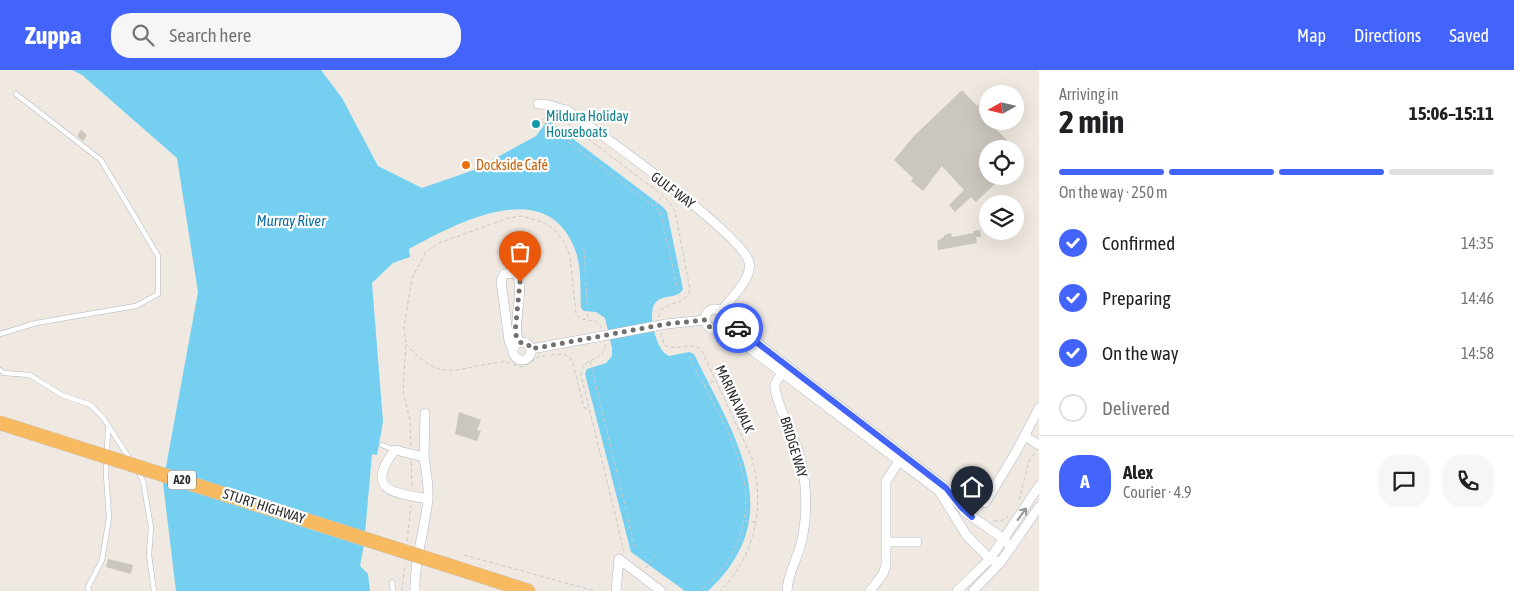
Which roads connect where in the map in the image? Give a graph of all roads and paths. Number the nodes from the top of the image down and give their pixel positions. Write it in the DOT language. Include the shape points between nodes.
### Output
graph roads {
  1 [pos="16,94"];
  2 [pos="541,106"];
  3 [pos="564,110"];
  4 [pos="542,122"];
  5 [pos="535,131"];
  6 [pos="577,131"];
  7 [pos="568,142"];
  8 [pos="662,196"];
  9 [pos="654,206"];
  10 [pos="584,249"];
  11 [pos="426,252"];
  12 [pos="678,290"];
  13 [pos="723,319"];
  14 [pos="588,320"];
  15 [pos="705,320"];
  16 [pos="662,323"];
  17 [pos="0,334"];
  18 [pos="406,344"];
  19 [pos="516,345"];
  20 [pos="531,349"];
  21 [pos="689,356"];
  22 [pos="590,361"];
  23 [pos="785,369"];
  24 [pos="0,370"];
  25 [pos="715,380"];
  26 [pos="704,386"];
  27 [pos="588,408"];
  28 [pos="1039,408"];
  29 [pos="426,412"];
  30 [pos="0,423"];
  31 [pos="108,429"];
  32 [pos="1025,436"];
  33 [pos="382,445"];
  34 [pos="1039,446"];
  35 [pos="395,450"];
  36 [pos="411,454"];
  37 [pos="424,457"];
  38 [pos="902,458"];
  39 [pos="1039,486"];
  40 [pos="412,496"];
  41 [pos="428,499"];
  42 [pos="984,502"];
  43 [pos="1018,503"];
  44 [pos="1039,507"];
  45 [pos="1010,514"];
  46 [pos="744,520"];
  47 [pos="993,521"];
  48 [pos="757,523"];
  49 [pos="1004,539"];
  50 [pos="407,540"];
  51 [pos="886,542"];
  52 [pos="917,542"];
  53 [pos="635,547"];
  54 [pos="1011,548"];
  55 [pos="464,555"];
  56 [pos="656,555"];
  57 [pos="990,559"];
  58 [pos="405,560"];
  59 [pos="1000,563"];
  60 [pos="644,571"];
  61 [pos="392,582"];
  62 [pos="88,591"];
  63 [pos="154,591"];
  64 [pos="394,591"];
  65 [pos="402,591"];
  66 [pos="415,591"];
  67 [pos="528,591"];
  68 [pos="596,591"];
  69 [pos="616,591"];
  70 [pos="661,591"];
  71 [pos="699,591"];
  72 [pos="720,591"];
  73 [pos="787,591"];
  74 [pos="870,591"];
  75 [pos="957,591"];
  76 [pos="973,591"];
  1 -- 17 [label="lane" via="101,160 158,256 158,294 136,306 36,323"];
  2 -- 3 [label="street, GULF WAY" via="548,103"];
  2 -- 4 [label="path" via="548,113"];
  3 -- 6 [label="path" via="562,120"];
  3 -- 13 [label="street, GULF WAY" via="705,214 745,251 750,263 749,273"];
  4 -- 5 [label="path"];
  4 -- 7 [label="path"];
  6 -- 7 [label="path"];
  6 -- 8 [label="path"];
  7 -- 9 [label="path"];
  8 -- 9 [label="path"];
  8 -- 16 [label="path" via="675,211 690,290 683,302 661,310"];
  9 -- 12 [label="path" via="662,216"];
  10 -- 14 [label="path"];
  11 -- 18 [label="path" via="412,278 404,327"];
  13 -- 15 [label="street" via="711,328"];
  13 -- 15 [label="street" via="712,309 706,313"];
  13 -- 23 [label="street"];
  15 -- 16 [label="street"];
  16 -- 20 [label="street, bridge"];
  16 -- 25 [label="path, MARINA WALK" via="664,345 674,349 694,345 701,349"];
  18 -- 27 [label="path" via="425,362 441,371 505,362 522,367 538,357 564,354 572,360 584,408"];
  18 -- 36 [label="path" via="403,391 410,420"];
  19 -- 19 [label="street" via="509,341 501,281 509,272 515,273 520,282"];
  19 -- 20 [label="street" via="528,344"];
  19 -- 20 [label="street" via="514,357 518,360 528,358"];
  21 -- 26 [label="path"];
  22 -- 53 [label="path"];
  23 -- 38 [label="street"];
  23 -- 73 [label="street, BRIDGE WAY" via="775,385 776,396 792,431 806,486 803,534"];
  24 -- 31 [label="lane" via="30,375 62,395 91,404"];
  25 -- 26 [label="path"];
  25 -- 48 [label="path, MARINA WALK" via="752,458 759,494"];
  26 -- 46 [label="path" via="741,467 746,495"];
  28 -- 32 [label="street"];
  29 -- 37 [label="street"];
  30 -- 67 [label="highway, STURT HIGHWAY / A20, bridge"];
  31 -- 62 [label="lane" via="106,474 109,518 102,560"];
  31 -- 63 [label="lane" via="143,481"];
  32 -- 34 [label="street"];
  32 -- 42 [label="street"];
  33 -- 35 [label="lane"];
  34 -- 43 [label="path" via="1029,461"];
  35 -- 36 [label="street"];
  35 -- 40 [label="street" via="386,461 384,484 390,492"];
  36 -- 37 [label="street"];
  36 -- 40 [label="path"];
  37 -- 41 [label="street"];
  38 -- 49 [label="street" via="946,488 964,511"];
  38 -- 51 [label="street" via="886,481"];
  38 -- 57 [label="street" via="941,492 960,527"];
  49 -- 39 [label="street, one-way"];
  40 -- 41 [label="street"];
  40 -- 50 [label="path"];
  41 -- 66 [label="street"];
  42 -- 42 [label="path" via="970,497 972,492"];
  44 -- 54 [label="street"];
  45 -- 47 [label="path" via="1001,521"];
  46 -- 48 [label="path"];
  46 -- 71 [label="path" via="740,537 728,560"];
  48 -- 72 [label="path, MARINA WALK" via="748,552"];
  49 -- 54 [label="street"];
  49 -- 57 [label="street"];
  51 -- 52 [label="street"];
  51 -- 74 [label="street" via="884,571"];
  54 -- 59 [label="street"];
  55 -- 68 [label="path"];
  56 -- 60 [label="path"];
  57 -- 59 [label="street"];
  57 -- 75 [label="street"];
  58 -- 65 [label="path"];
  59 -- 76 [label="street"];
  61 -- 64 [label="lane"];
  69 -- 70 [label="street" via="619,559"];
}
